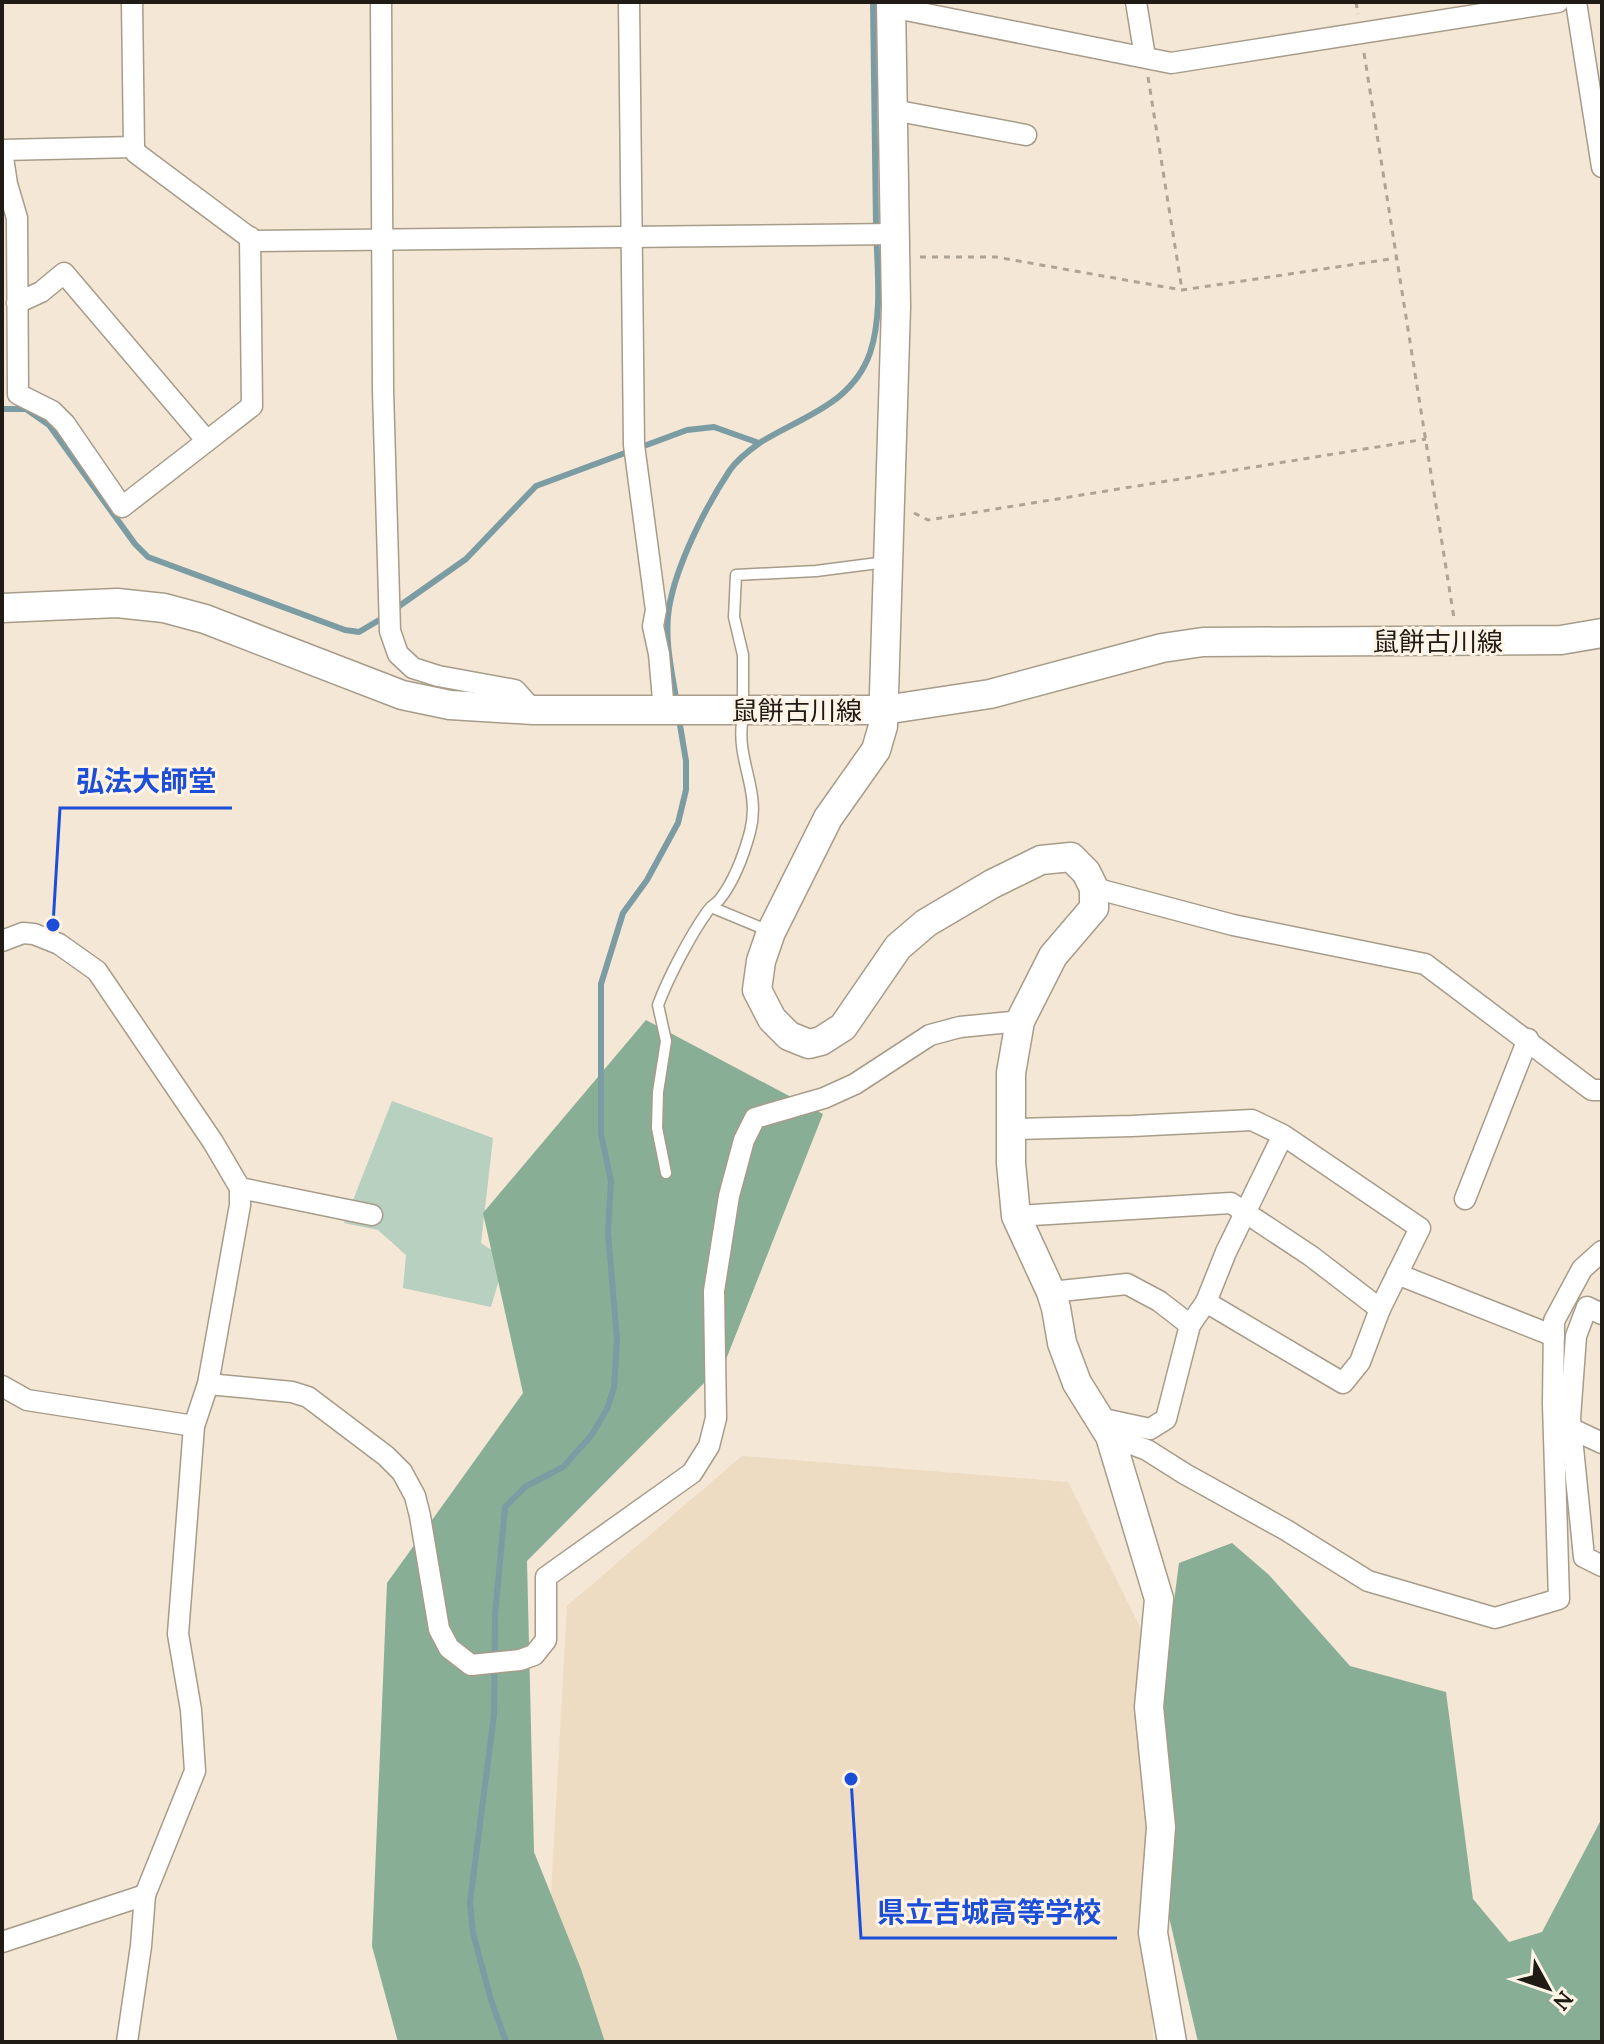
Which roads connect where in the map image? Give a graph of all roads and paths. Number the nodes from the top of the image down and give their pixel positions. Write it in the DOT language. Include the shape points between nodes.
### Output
graph roads {
  1 [pos="132,2"];
  2 [pos="381,2"];
  3 [pos="629,2"];
  4 [pos="1136,2"];
  5 [pos="1356,2"];
  6 [pos="1558,2"];
  7 [pos="1576,2"];
  8 [pos="891,4"];
  9 [pos="1361,34"];
  10 [pos="1145,57"];
  11 [pos="893,110"];
  12 [pos="1026,135"];
  13 [pos="134,147"];
  14 [pos="2,150"];
  15 [pos="1602,167"];
  16 [pos="250,237"];
  17 [pos="631,237"];
  18 [pos="383,239"];
  19 [pos="886,240"];
  20 [pos="1397,258"];
  21 [pos="1182,290"];
  22 [pos="17,303"];
  23 [pos="1426,439"];
  24 [pos="207,441"];
  25 [pos="889,502"];
  26 [pos="888,561"];
  27 [pos="2,608"];
  28 [pos="1602,633"];
  29 [pos="1457,642"];
  30 [pos="533,710"];
  31 [pos="672,710"];
  32 [pos="884,710"];
  33 [pos="742,716"];
  34 [pos="1094,888"];
  35 [pos="711,907"];
  36 [pos="771,932"];
  37 [pos="2,941"];
  38 [pos="1020,1021"];
  39 [pos="1528,1039"];
  40 [pos="1602,1090"];
  41 [pos="1012,1129"];
  42 [pos="1283,1135"];
  43 [pos="666,1173"];
  44 [pos="240,1188"];
  45 [pos="1465,1199"];
  46 [pos="1247,1213"];
  47 [pos="372,1215"];
  48 [pos="1016,1216"];
  49 [pos="1602,1251"];
  50 [pos="1397,1274"];
  51 [pos="1051,1292"];
  52 [pos="1206,1302"];
  53 [pos="1380,1309"];
  54 [pos="1602,1314"];
  55 [pos="1190,1325"];
  56 [pos="1554,1336"];
  57 [pos="208,1384"];
  58 [pos="2,1386"];
  59 [pos="194,1426"];
  60 [pos="1104,1427"];
  61 [pos="1572,1429"];
  62 [pos="1602,1443"];
  63 [pos="1602,1566"];
  64 [pos="145,1895"];
  65 [pos="2,1942"];
  66 [pos="127,2042"];
  67 [pos="1172,2042"];
  1 -- 13 [label="street"];
  2 -- 18 [label="street"];
  3 -- 17 [label="street"];
  4 -- 10 [label="street"];
  5 -- 9 [label="path"];
  6 -- 9 [label="street"];
  7 -- 15 [label="street"];
  8 -- 10 [label="street"];
  8 -- 11 [label="street"];
  9 -- 10 [label="street" via="1171,63"];
  9 -- 20 [label="path"];
  10 -- 21 [label="path"];
  11 -- 12 [label="street"];
  11 -- 19 [label="street"];
  13 -- 14 [label="street"];
  13 -- 16 [label="street"];
  14 -- 22 [label="street" via="17,218"];
  16 -- 18 [label="street"];
  16 -- 24 [label="street" via="252,406"];
  17 -- 18 [label="street"];
  17 -- 19 [label="street"];
  17 -- 31 [label="street" via="634,451 656,610 653,626"];
  18 -- 30 [label="street" via="389,628 398,654 413,668 515,690"];
  19 -- 21 [label="path"];
  19 -- 25 [label="street" via="894,415"];
  20 -- 21 [label="path"];
  20 -- 23 [label="path"];
  22 -- 24 [label="street" via="64,273"];
  22 -- 24 [label="street" via="18,394 65,424 122,507"];
  23 -- 25 [label="path" via="928,520"];
  23 -- 29 [label="path"];
  25 -- 26 [label="street"];
  26 -- 32 [label="street"];
  26 -- 33 [label="lane" via="736,575"];
  27 -- 30 [label="street, 鼠餅古川線" via="104,603 164,608 402,695 450,705"];
  28 -- 29 [label="street, 鼠餅古川線" via="1561,640"];
  29 -- 32 [label="street, 鼠餅古川線" via="1203,642 990,694"];
  30 -- 31 [label="street, 鼠餅古川線"];
  31 -- 33 [label="street, 鼠餅古川線"];
  32 -- 33 [label="street, 鼠餅古川線"];
  32 -- 36 [label="street" via="876,750 828,818"];
  33 -- 35 [label="lane" via="754,795 751,830 726,889"];
  34 -- 36 [label="street" via="1071,857 1041,860 992,884 926,923 898,947 843,1027 809,1044 789,1036 772,1019 757,990"];
  34 -- 38 [label="street" via="1094,908 1053,956"];
  34 -- 39 [label="street" via="1233,925 1425,964"];
  35 -- 36 [label="lane"];
  35 -- 43 [label="lane" via="658,1005 666,1041 657,1128"];
  37 -- 44 [label="street" via="34,934 59,944 97,971"];
  38 -- 41 [label="street" via="1011,1073"];
  38 -- 57 [label="street" via="930,1035 855,1084 755,1118 729,1196 714,1291 716,1418 709,1446 692,1473 546,1577 546,1640 534,1655 480,1666 449,1648 439,1629 415,1496 386,1456 308,1397"];
  39 -- 40 [label="street" via="1592,1090"];
  39 -- 45 [label="street"];
  41 -- 42 [label="street" via="1252,1120"];
  41 -- 48 [label="street"];
  42 -- 46 [label="street"];
  42 -- 50 [label="street" via="1420,1228"];
  44 -- 47 [label="street"];
  44 -- 57 [label="street"];
  46 -- 48 [label="street" via="1231,1203"];
  46 -- 52 [label="street"];
  46 -- 53 [label="street"];
  48 -- 51 [label="street"];
  49 -- 56 [label="street" via="1582,1269 1554,1321"];
  50 -- 53 [label="street"];
  50 -- 56 [label="street"];
  51 -- 55 [label="street" via="1127,1284"];
  51 -- 60 [label="street" via="1077,1383"];
  52 -- 53 [label="street" via="1343,1383 1360,1362"];
  52 -- 55 [label="street"];
  54 -- 63 [label="street" via="1587,1307 1576,1336 1570,1418 1584,1557"];
  55 -- 60 [label="street" via="1166,1419 1150,1429"];
  56 -- 60 [label="street" via="1559,1599 1495,1618 1368,1581"];
  57 -- 59 [label="street"];
  58 -- 59 [label="street" via="27,1400"];
  59 -- 64 [label="street" via="178,1634 195,1771"];
  60 -- 67 [label="street" via="1159,1599 1149,1707 1161,1827 1153,1933"];
  61 -- 62 [label="street"];
  64 -- 65 [label="street"];
  64 -- 66 [label="street"];
}
